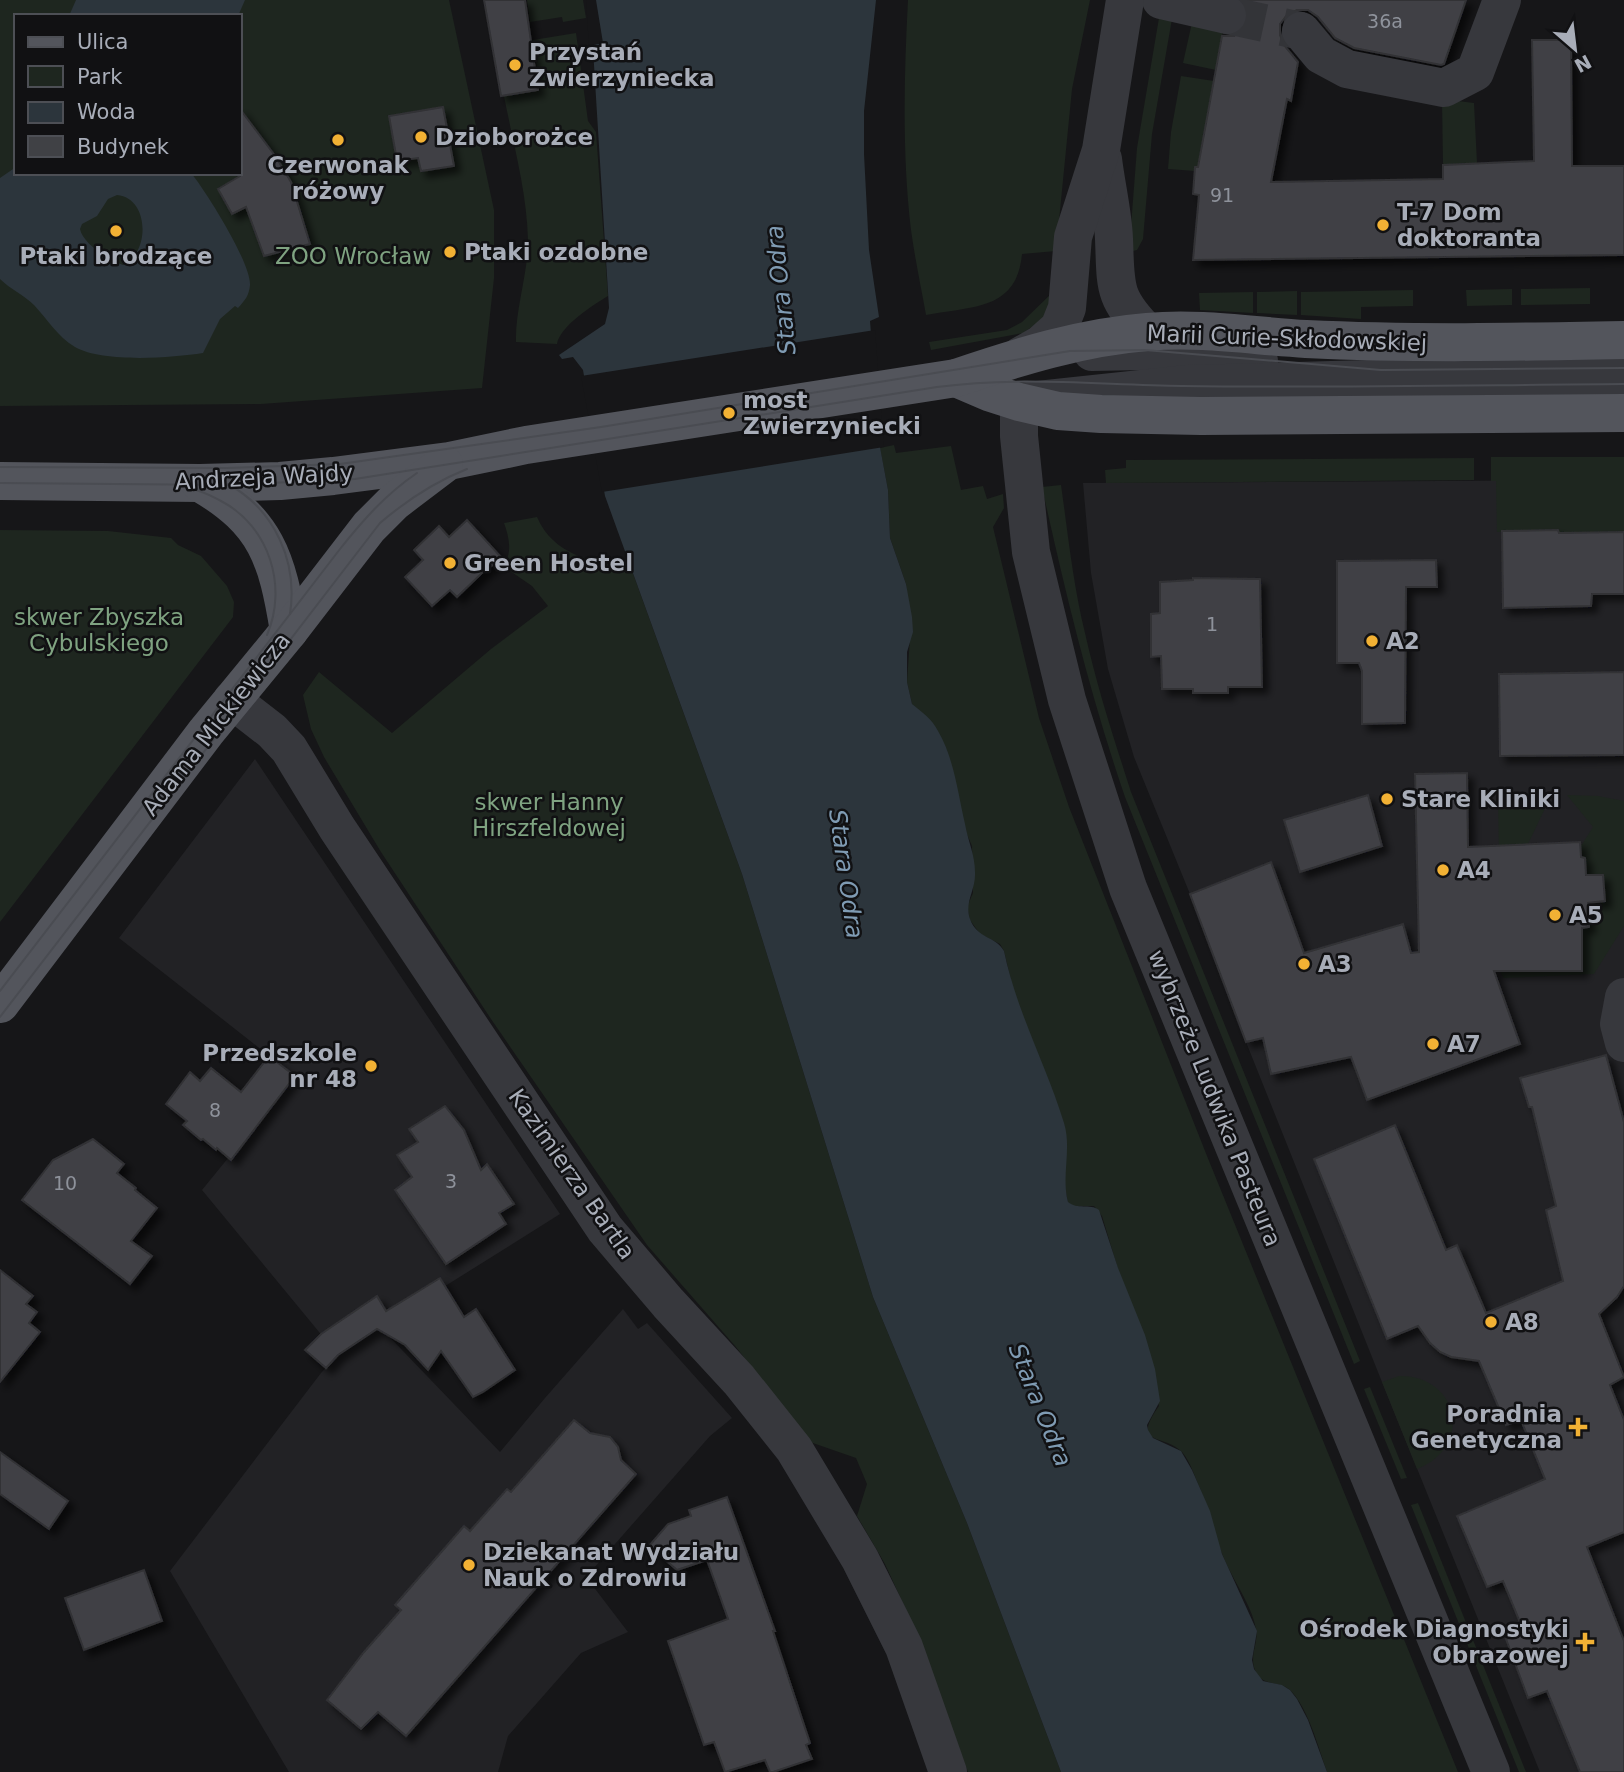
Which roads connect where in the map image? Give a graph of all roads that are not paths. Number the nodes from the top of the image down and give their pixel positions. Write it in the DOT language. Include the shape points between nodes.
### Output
graph roads {
  1 [pos="1125,0"];
  2 [pos="1161,0"];
  3 [pos="1502,0"];
  4 [pos="1227,15"];
  5 [pos="1301,31"];
  6 [pos="1101,150"];
  7 [pos="1147,331"];
  8 [pos="1624,341"];
  9 [pos="1020,356"];
  10 [pos="1624,376"];
  11 [pos="1437,377"];
  12 [pos="946,379"];
  13 [pos="1018,402"];
  14 [pos="1624,413"];
  15 [pos="449,461"];
  16 [pos="0,481"];
  17 [pos="200,483"];
  18 [pos="289,631"];
  19 [pos="232,700"];
  20 [pos="1624,997"];
  21 [pos="0,1004"];
  22 [pos="1624,1043"];
  23 [pos="948,1772"];
  24 [pos="1491,1772"];
  1 -- 6 [label="street"];
  2 -- 4 [label="street"];
  3 -- 5 [label="street" via="1475,72 1444,88 1347,69 1321,55"];
  6 -- 7 [label="street" via="1114,238 1114,276 1128,313"];
  6 -- 9 [label="street" via="1073,237 1067,308 1059,328"];
  7 -- 8 [label="main road, Marii Curie-Skłodowskiej" via="1434,342"];
  7 -- 9 [label="main road, Marii Curie-Skłodowskiej"];
  9 -- 11 [label="street" via="1143,351"];
  9 -- 12 [label="main road, Marii Curie-Skłodowskiej"];
  10 -- 11 [label="street"];
  11 -- 13 [label="street" via="1188,384"];
  12 -- 13 [label="main road"];
  12 -- 15 [label="main road, Andrzeja Wajdy"];
  13 -- 14 [label="main road" via="1058,411 1175,416"];
  13 -- 24 [label="street, wybrzeże Ludwika Pasteura" via="1031,552 1067,699 1128,888"];
  15 -- 17 [label="main road, Andrzeja Wajdy" via="293,480"];
  15 -- 18 [label="main road, Adama Mickiewicza" via="369,527"];
  16 -- 17 [label="main road, Andrzeja Wajdy"];
  17 -- 18 [label="main road" via="256,526 277,573"];
  18 -- 19 [label="main road, Adama Mickiewicza"];
  19 -- 21 [label="main road, Adama Mickiewicza"];
  19 -- 23 [label="street, Kazimierza Bartla" via="289,749 605,1229 794,1449 860,1559 904,1647"];
  20 -- 22 [label="street" via="1619,1024"];
}
